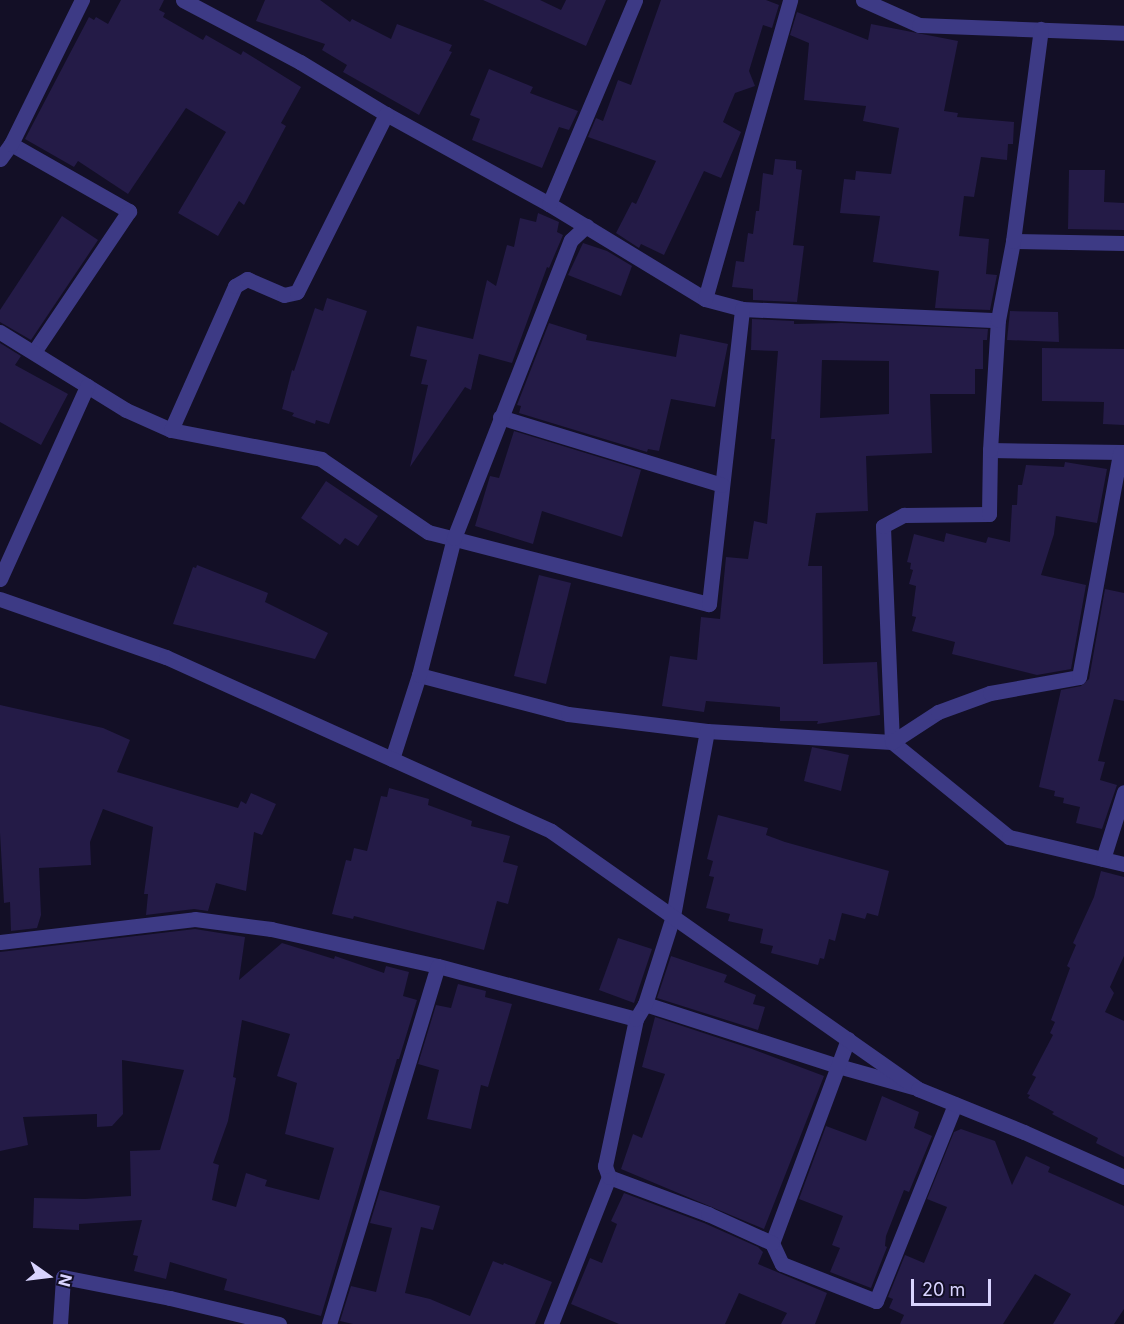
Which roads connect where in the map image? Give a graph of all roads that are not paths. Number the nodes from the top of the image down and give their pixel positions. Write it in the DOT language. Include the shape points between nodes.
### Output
graph roads {
  1 [pos="82,0"];
  2 [pos="183,0"];
  3 [pos="635,0"];
  4 [pos="790,0"];
  5 [pos="863,0"];
  6 [pos="1041,29"];
  7 [pos="1124,33"];
  8 [pos="386,114"];
  9 [pos="11,144"];
  10 [pos="0,159"];
  11 [pos="549,204"];
  12 [pos="586,226"];
  13 [pos="1013,241"];
  14 [pos="1124,243"];
  15 [pos="705,299"];
  16 [pos="742,309"];
  17 [pos="998,320"];
  18 [pos="0,332"];
  19 [pos="33,352"];
  20 [pos="87,386"];
  21 [pos="500,417"];
  22 [pos="171,430"];
  23 [pos="990,450"];
  24 [pos="1122,453"];
  25 [pos="722,485"];
  26 [pos="454,538"];
  27 [pos="0,579"];
  28 [pos="0,599"];
  29 [pos="419,675"];
  30 [pos="707,730"];
  31 [pos="892,742"];
  32 [pos="392,759"];
  33 [pos="1124,792"];
  34 [pos="1103,859"];
  35 [pos="1124,864"];
  36 [pos="673,916"];
  37 [pos="0,942"];
  38 [pos="438,966"];
  39 [pos="645,1004"];
  40 [pos="636,1019"];
  41 [pos="848,1039"];
  42 [pos="838,1066"];
  43 [pos="918,1089"];
  44 [pos="955,1104"];
  45 [pos="609,1177"];
  46 [pos="1124,1177"];
  47 [pos="772,1243"];
  48 [pos="60,1324"];
  49 [pos="279,1324"];
  50 [pos="329,1324"];
  51 [pos="551,1324"];
  1 -- 9 [label="street"];
  2 -- 8 [label="street" via="300,62"];
  3 -- 11 [label="street"];
  4 -- 15 [label="street"];
  5 -- 6 [label="street" via="919,25"];
  6 -- 7 [label="street"];
  6 -- 13 [label="street"];
  8 -- 11 [label="street"];
  8 -- 22 [label="street" via="297,292 284,295 247,279 235,286"];
  9 -- 10 [label="street"];
  9 -- 19 [label="street" via="129,212"];
  11 -- 12 [label="street"];
  12 -- 15 [label="street"];
  12 -- 21 [label="street" via="571,240"];
  13 -- 14 [label="street"];
  13 -- 17 [label="street"];
  15 -- 16 [label="street"];
  16 -- 17 [label="street"];
  16 -- 25 [label="street"];
  17 -- 23 [label="street"];
  18 -- 19 [label="street"];
  19 -- 20 [label="street"];
  20 -- 22 [label="street" via="126,410"];
  20 -- 27 [label="street"];
  21 -- 25 [label="street"];
  21 -- 26 [label="street"];
  22 -- 26 [label="street" via="321,459 428,532"];
  23 -- 24 [label="street"];
  23 -- 31 [label="street" via="989,514 904,515 883,526"];
  24 -- 31 [label="street" via="1079,677 990,693 938,712"];
  25 -- 26 [label="street" via="709,604"];
  26 -- 29 [label="street"];
  28 -- 32 [label="street" via="166,657"];
  29 -- 30 [label="street" via="568,714"];
  29 -- 32 [label="street"];
  30 -- 31 [label="street"];
  30 -- 36 [label="street"];
  31 -- 34 [label="street" via="1009,837"];
  32 -- 36 [label="street" via="551,831"];
  33 -- 34 [label="street"];
  34 -- 35 [label="street"];
  36 -- 39 [label="street"];
  36 -- 41 [label="street"];
  37 -- 38 [label="street" via="195,920 271,929"];
  38 -- 40 [label="street"];
  38 -- 50 [label="street"];
  39 -- 40 [label="street"];
  39 -- 42 [label="street"];
  40 -- 45 [label="street" via="605,1166"];
  41 -- 42 [label="street"];
  41 -- 43 [label="street"];
  42 -- 43 [label="street"];
  42 -- 47 [label="street"];
  43 -- 44 [label="street"];
  44 -- 46 [label="street"];
  44 -- 47 [label="street" via="876,1301 782,1264"];
  45 -- 47 [label="street"];
  45 -- 51 [label="street"];
  48 -- 49 [label="street" via="63,1277"];
}
